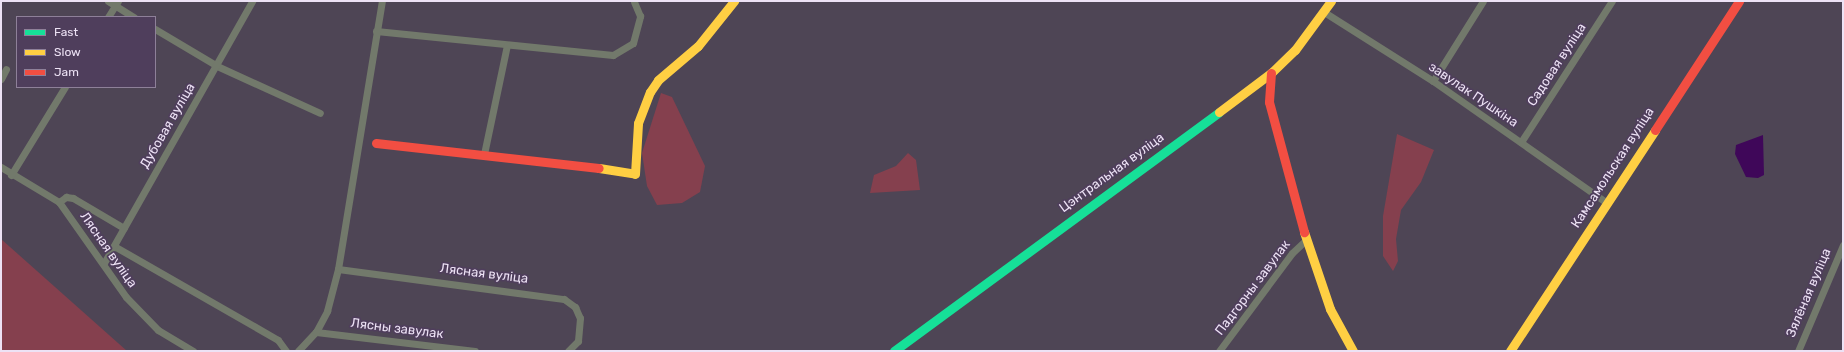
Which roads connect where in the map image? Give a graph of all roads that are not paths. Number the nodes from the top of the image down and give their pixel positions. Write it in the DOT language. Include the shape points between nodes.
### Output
graph roads {
  1 [pos="108,1"];
  2 [pos="252,1"];
  3 [pos="382,1"];
  4 [pos="734,1"];
  5 [pos="1331,1"];
  6 [pos="1483,1"];
  7 [pos="1612,1"];
  8 [pos="1739,1"];
  9 [pos="634,2"];
  10 [pos="116,3"];
  11 [pos="1324,12"];
  12 [pos="109,16"];
  13 [pos="133,16"];
  14 [pos="156,31"];
  15 [pos="376,31"];
  16 [pos="507,45"];
  17 [pos="217,66"];
  18 [pos="6,69"];
  19 [pos="1271,73"];
  20 [pos="1,79"];
  21 [pos="1433,81"];
  22 [pos="64,88"];
  23 [pos="320,113"];
  24 [pos="1521,142"];
  25 [pos="376,143"];
  26 [pos="484,154"];
  27 [pos="1,167"];
  28 [pos="11,175"];
  29 [pos="59,202"];
  30 [pos="1606,202"];
  31 [pos="124,228"];
  32 [pos="1306,240"];
  33 [pos="1843,245"];
  34 [pos="114,246"];
  35 [pos="104,263"];
  36 [pos="338,269"];
  37 [pos="316,332"];
  38 [pos="193,351"];
  39 [pos="286,351"];
  40 [pos="298,351"];
  41 [pos="475,351"];
  42 [pos="568,351"];
  43 [pos="894,351"];
  44 [pos="1219,351"];
  45 [pos="1353,351"];
  46 [pos="1510,351"];
  47 [pos="1798,351"];
  1 -- 10 [label="street"];
  2 -- 17 [label="street, Дубовая вуліца"];
  3 -- 15 [label="street"];
  4 -- 26 [label="street" via="698,46 658,80 650,92 638,123 635,174"];
  5 -- 11 [label="street, Цэнтральная вуліца"];
  6 -- 21 [label="street"];
  7 -- 24 [label="street, Садовая вуліца"];
  8 -- 30 [label="street, Камсамольская вуліца"];
  9 -- 16 [label="street" via="640,16 633,43 613,54"];
  10 -- 12 [label="street"];
  10 -- 13 [label="street"];
  11 -- 19 [label="street, Цэнтральная вуліца" via="1295,50"];
  11 -- 21 [label="street, завулак Пушкіна"];
  14 -- 17 [label="street"];
  15 -- 16 [label="street"];
  15 -- 36 [label="street"];
  16 -- 26 [label="street"];
  17 -- 23 [label="street"];
  17 -- 31 [label="street, Дубовая вуліца"];
  18 -- 20 [label="street"];
  19 -- 32 [label="street" via="1269,102"];
  19 -- 43 [label="street, Цэнтральная вуліца"];
  21 -- 24 [label="street, завулак Пушкіна"];
  22 -- 28 [label="street"];
  24 -- 30 [label="street, завулак Пушкіна"];
  25 -- 26 [label="street"];
  27 -- 28 [label="street, Лясная вуліца"];
  28 -- 29 [label="street, Лясная вуліца"];
  29 -- 31 [label="street" via="66,197 73,198"];
  29 -- 35 [label="street, Лясная вуліца"];
  30 -- 46 [label="street, Камсамольская вуліца"];
  31 -- 34 [label="street, Дубовая вуліца"];
  32 -- 44 [label="street, Падгорны завулак" via="1292,252"];
  32 -- 45 [label="street" via="1330,309"];
  33 -- 47 [label="street, Зялёная вуліца"];
  34 -- 35 [label="street, Дубовая вуліца"];
  34 -- 39 [label="street" via="272,336"];
  35 -- 38 [label="street, Лясная вуліца" via="126,297 158,330"];
  36 -- 37 [label="street" via="327,311"];
  36 -- 42 [label="street, Лясная вуліца" via="564,299 575,307 580,318 578,341"];
  37 -- 40 [label="street"];
  37 -- 41 [label="street, Лясны завулак"];
}
